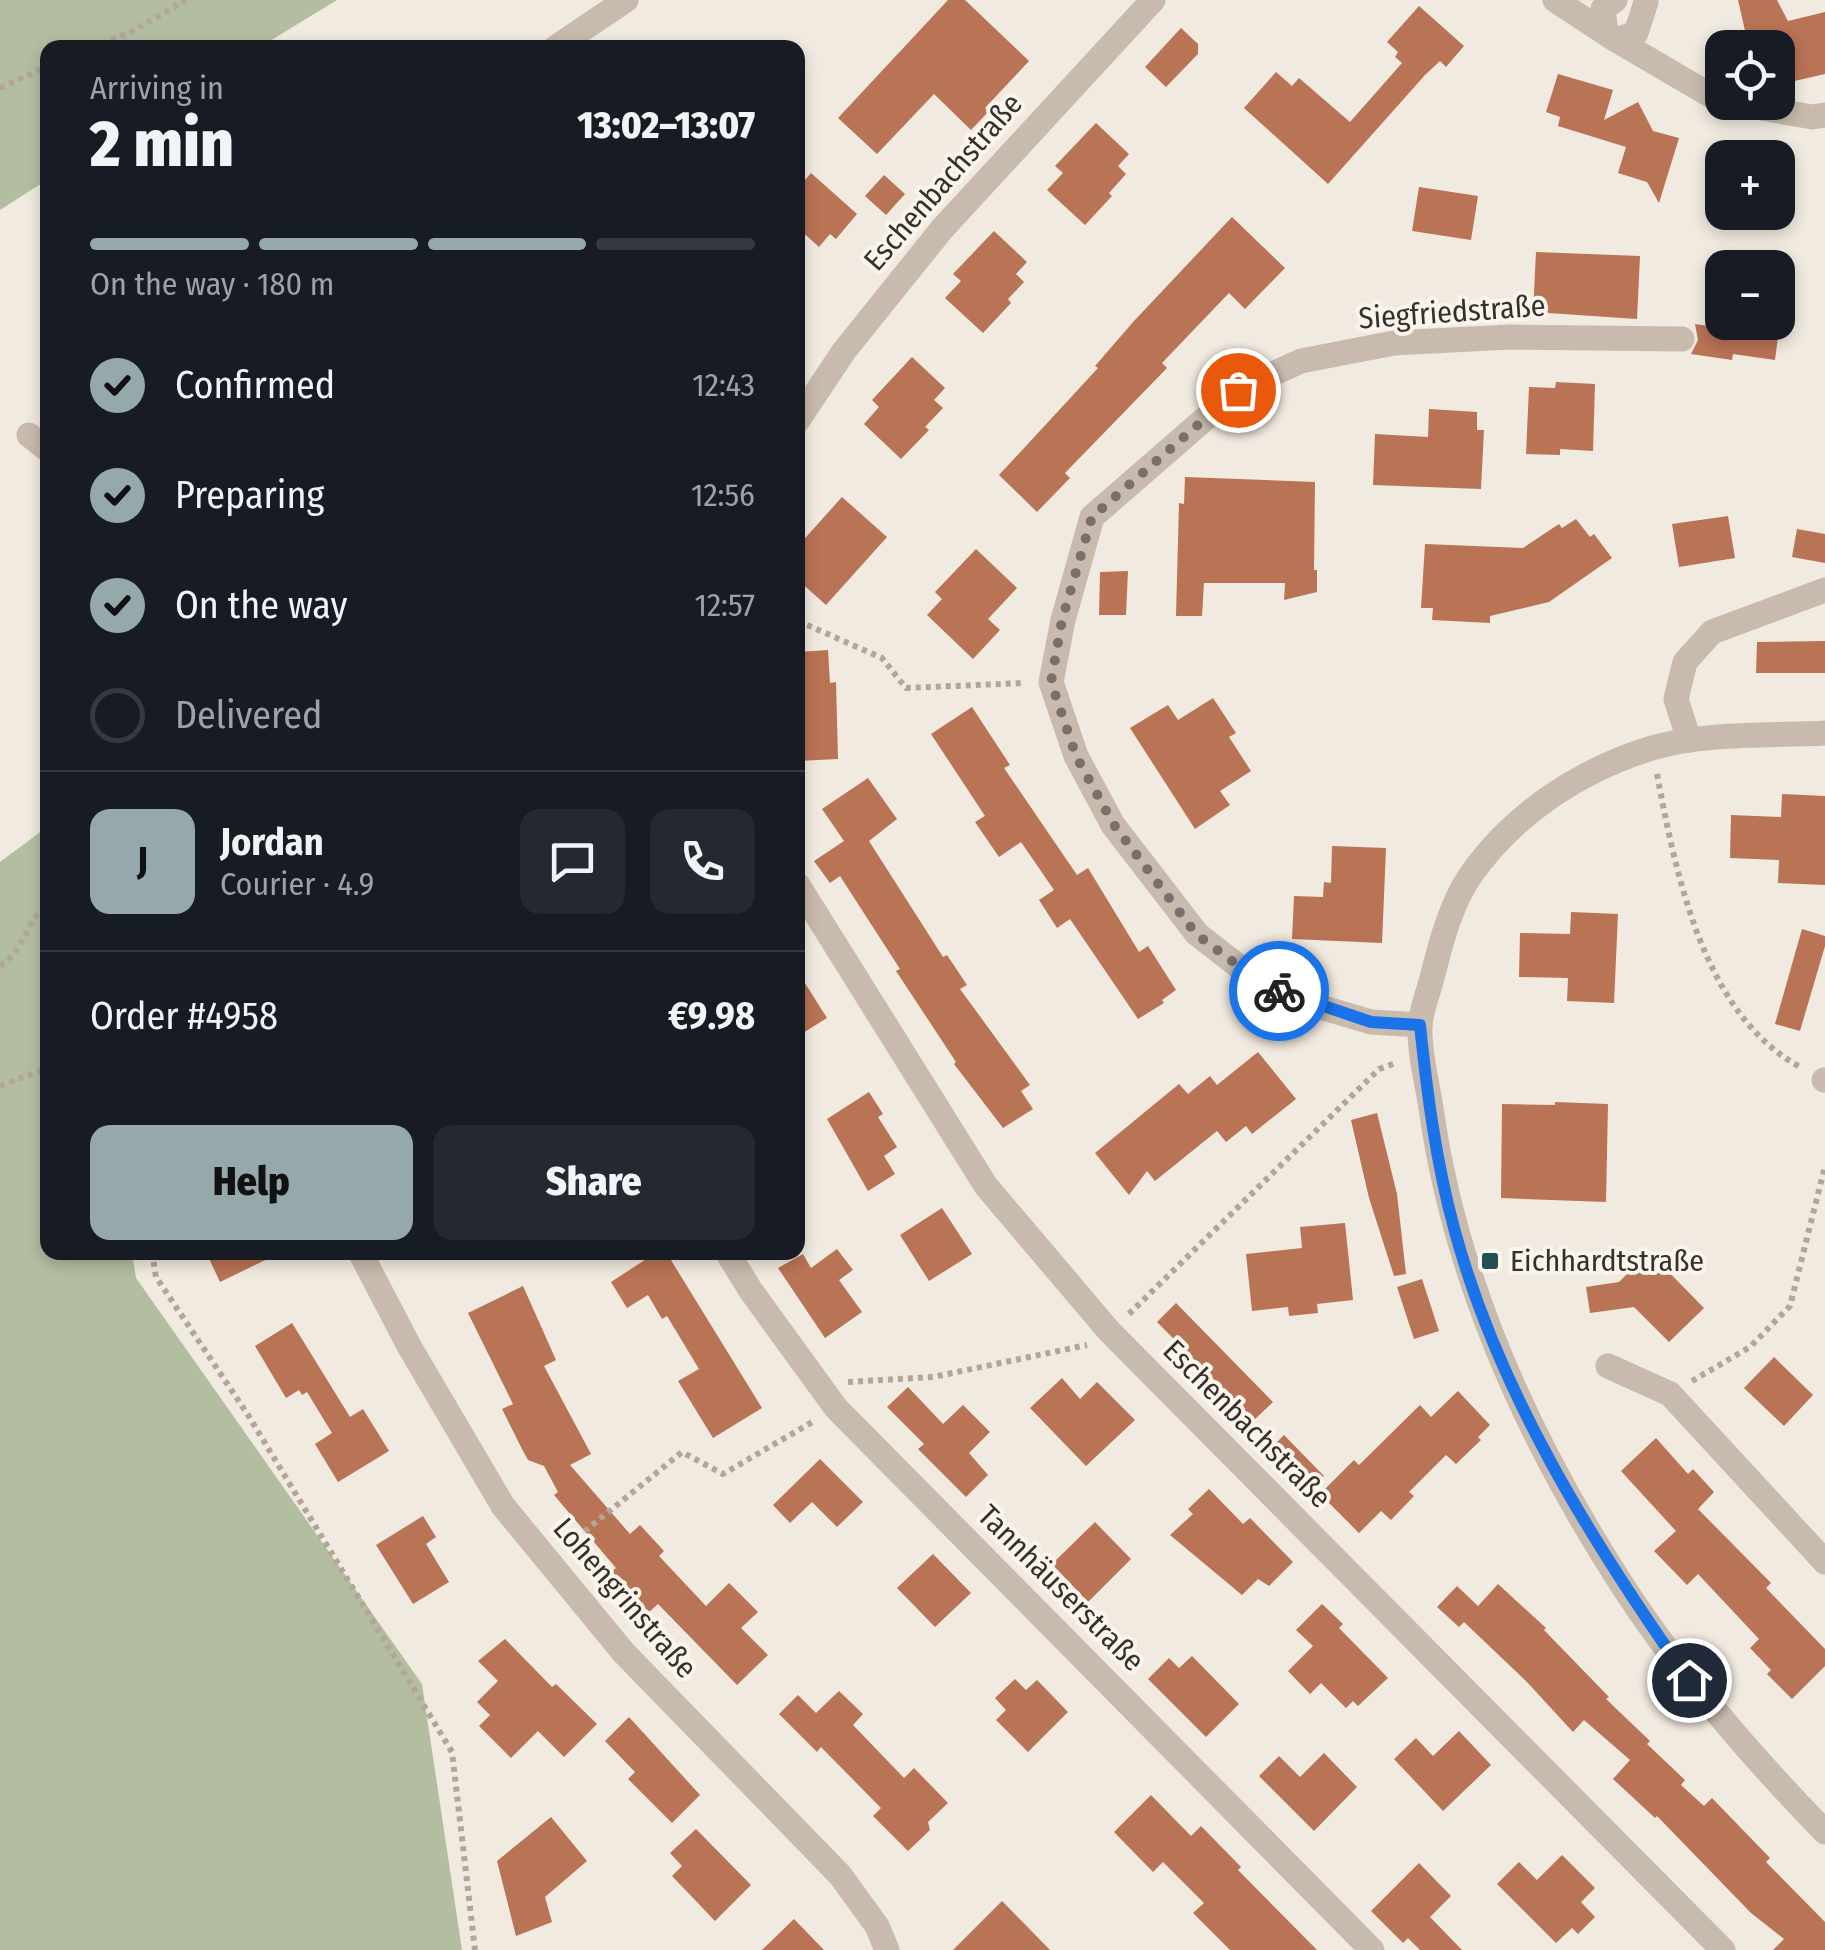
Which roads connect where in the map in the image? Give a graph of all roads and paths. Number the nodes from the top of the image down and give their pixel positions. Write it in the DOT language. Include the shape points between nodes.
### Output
graph roads {
  1 [pos="186,0"];
  2 [pos="626,0"];
  3 [pos="1152,0"];
  4 [pos="1555,0"];
  5 [pos="1615,0"];
  6 [pos="1643,1"];
  7 [pos="1611,36"];
  8 [pos="112,40"];
  9 [pos="568,40"];
  10 [pos="40,70"];
  11 [pos="0,88"];
  12 [pos="1705,90"];
  13 [pos="1795,113"];
  14 [pos="1825,115"];
  15 [pos="1682,339"];
  16 [pos="805,409"];
  17 [pos="1825,590"];
  18 [pos="805,624"];
  19 [pos="1051,682"];
  20 [pos="1825,733"];
  21 [pos="1690,740"];
  22 [pos="1652,748"];
  23 [pos="805,895"];
  24 [pos="40,910"];
  25 [pos="0,966"];
  26 [pos="1420,1025"];
  27 [pos="1423,1054"];
  28 [pos="40,1071"];
  29 [pos="1824,1080"];
  30 [pos="0,1086"];
  31 [pos="1825,1166"];
  32 [pos="153,1260"];
  33 [pos="364,1260"];
  34 [pos="732,1260"];
  35 [pos="1109,1332"];
  36 [pos="1608,1366"];
  37 [pos="817,1384"];
  38 [pos="1670,1394"];
  39 [pos="836,1408"];
  40 [pos="548,1561"];
  41 [pos="1825,1562"];
  42 [pos="1825,1832"];
  43 [pos="474,1950"];
  44 [pos="887,1950"];
  45 [pos="1372,1950"];
  46 [pos="1723,1950"];
  1 -- 8 [label="path"];
  2 -- 9 [label="street"];
  3 -- 16 [label="street, Eschenbachstraße" via="942,229"];
  4 -- 7 [label="street"];
  5 -- 7 [label="street" via="1604,9"];
  6 -- 7 [label="street" via="1636,33"];
  7 -- 12 [label="street"];
  10 -- 11 [label="path"];
  13 -- 14 [label="street"];
  15 -- 19 [label="street, Siegfriedstraße" via="1394,343 1301,361 1238,390 1092,517"];
  17 -- 21 [label="street" via="1712,632 1685,662 1676,699"];
  18 -- 19 [label="path" via="882,658 906,688"];
  19 -- 26 [label="street, Siegfriedstraße" via="1076,756 1114,825 1196,934 1260,982 1300,1000 1371,1022"];
  20 -- 21 [label="street"];
  21 -- 22 [label="street"];
  22 -- 26 [label="street" via="1547,798 1505,833 1468,879 1442,940"];
  22 -- 29 [label="path" via="1672,854 1696,931 1730,998 1780,1056"];
  23 -- 35 [label="street, Eschenbachstraße" via="986,1186"];
  24 -- 25 [label="path" via="18,954"];
  26 -- 27 [label="street"];
  27 -- 35 [label="path" via="1379,1069"];
  27 -- 42 [label="street" via="1454,1230 1528,1418 1623,1586 1689,1680"];
  28 -- 30 [label="path"];
  31 -- 38 [label="path" via="1790,1306 1750,1347"];
  32 -- 43 [label="path" via="156,1277 248,1415 452,1752"];
  33 -- 40 [label="street, Lohengrinstraße" via="503,1506"];
  34 -- 37 [label="street, Tannhäuserstraße"];
  35 -- 37 [label="path" via="1082,1348 933,1376"];
  35 -- 46 [label="street, Eschenbachstraße"];
  36 -- 38 [label="street"];
  37 -- 39 [label="street, Tannhäuserstraße"];
  38 -- 41 [label="street"];
  39 -- 40 [label="path" via="723,1474 682,1452"];
  39 -- 45 [label="street, Tannhäuserstraße"];
  40 -- 44 [label="street, Lohengrinstraße" via="624,1653 840,1875"];
}
